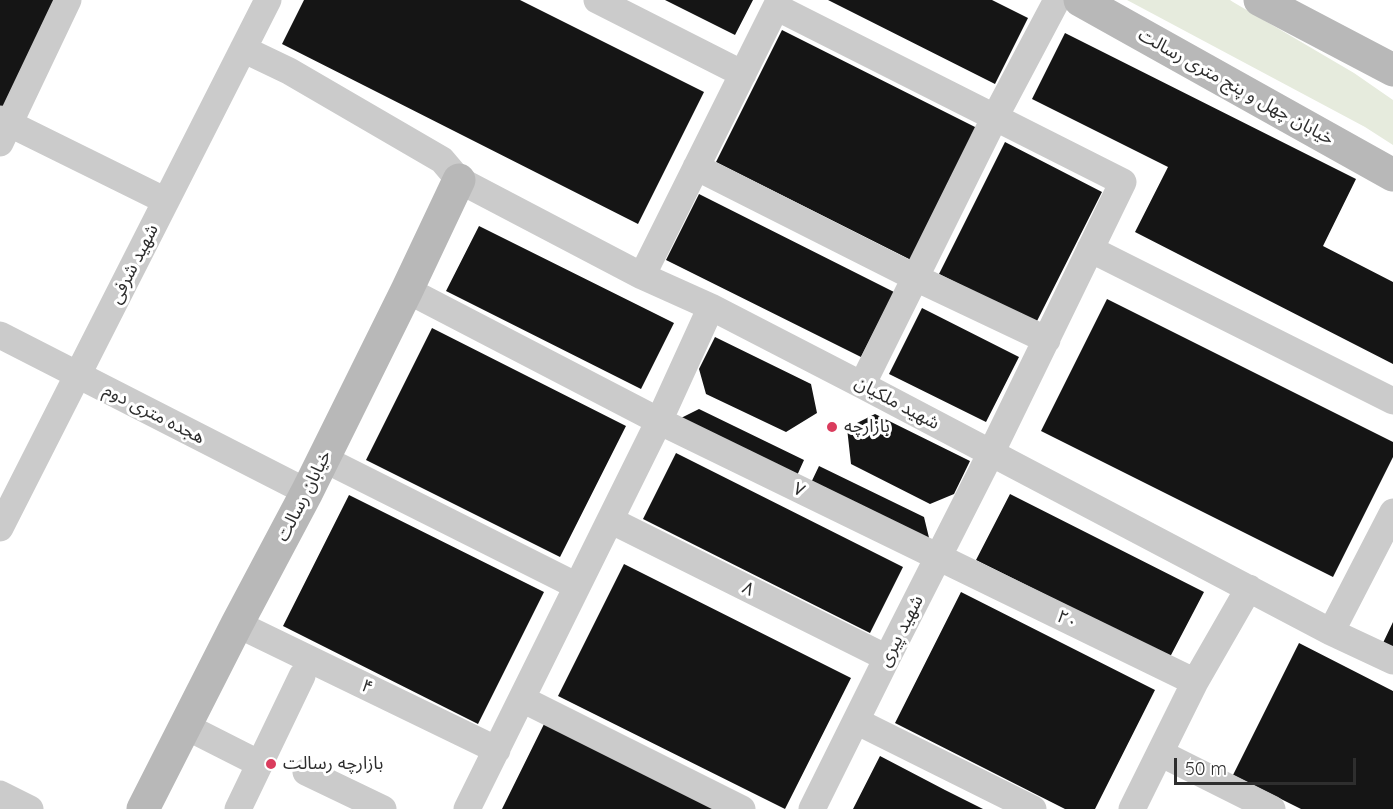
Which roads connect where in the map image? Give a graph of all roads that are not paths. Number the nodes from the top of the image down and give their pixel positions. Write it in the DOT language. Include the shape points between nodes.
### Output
graph roads {
  1 [pos="68,0"];
  2 [pos="268,0"];
  3 [pos="597,0"];
  4 [pos="1057,0"];
  5 [pos="1080,0"];
  6 [pos="1260,0"];
  7 [pos="243,48"];
  8 [pos="1393,70"];
  9 [pos="743,74"];
  10 [pos="995,117"];
  11 [pos="3,129"];
  12 [pos="696,167"];
  13 [pos="1393,175"];
  14 [pos="459,180"];
  15 [pos="166,201"];
  16 [pos="1090,249"];
  17 [pos="642,276"];
  18 [pos="916,278"];
  19 [pos="407,290"];
  20 [pos="711,308"];
  21 [pos="0,335"];
  22 [pos="1047,340"];
  23 [pos="78,375"];
  24 [pos="862,385"];
  25 [pos="1393,401"];
  26 [pos="658,421"];
  27 [pos="992,453"];
  28 [pos="324,459"];
  29 [pos="307,492"];
  30 [pos="1393,512"];
  31 [pos="610,520"];
  32 [pos="0,528"];
  33 [pos="1387,541"];
  34 [pos="939,558"];
  35 [pos="578,586"];
  36 [pos="1250,588"];
  37 [pos="237,624"];
  38 [pos="1331,632"];
  39 [pos="887,658"];
  40 [pos="1393,661"];
  41 [pos="302,676"];
  42 [pos="1195,682"];
  43 [pos="522,699"];
  44 [pos="856,721"];
  45 [pos="185,726"];
  46 [pos="497,750"];
  47 [pos="1160,753"];
  48 [pos="260,764"];
  49 [pos="306,772"];
  50 [pos="0,794"];
  51 [pos="30,809"];
  52 [pos="143,809"];
  53 [pos="238,809"];
  54 [pos="383,809"];
  55 [pos="467,809"];
  56 [pos="742,809"];
  57 [pos="812,809"];
  58 [pos="1033,809"];
  59 [pos="1132,809"];
  60 [pos="1272,809"];
  1 -- 11 [label="street"];
  2 -- 7 [label="street, شهید شرفی"];
  3 -- 9 [label="street"];
  4 -- 10 [label="street"];
  5 -- 13 [label="street, خیابان چهل و پنج متری رسالت"];
  6 -- 8 [label="street"];
  7 -- 14 [label="street, شهید ملکیان" via="442,160"];
  7 -- 15 [label="street, شهید شرفی"];
  9 -- 10 [label="street" via="776,7"];
  9 -- 12 [label="street"];
  10 -- 16 [label="street, شهید پیری" via="1123,182"];
  10 -- 18 [label="street"];
  11 -- 15 [label="street"];
  12 -- 17 [label="street"];
  12 -- 18 [label="street"];
  14 -- 17 [label="street, شهید ملکیان"];
  14 -- 19 [label="street, خیابان رسالت"];
  15 -- 23 [label="street, شهید شرفی"];
  16 -- 22 [label="street, شهید پیری"];
  16 -- 25 [label="street"];
  17 -- 20 [label="street, شهید ملکیان"];
  18 -- 22 [label="street"];
  18 -- 24 [label="street"];
  19 -- 26 [label="street, ۷"];
  19 -- 28 [label="street, خیابان رسالت"];
  20 -- 24 [label="street, شهید ملکیان"];
  20 -- 26 [label="street"];
  21 -- 23 [label="street, هجده متری دوم"];
  22 -- 27 [label="street, شهید پیری"];
  23 -- 29 [label="street, هجده متری دوم"];
  23 -- 32 [label="street, شهید شرفی"];
  24 -- 27 [label="street, شهید ملکیان"];
  26 -- 31 [label="street"];
  26 -- 34 [label="street, ۷"];
  27 -- 34 [label="street, شهید پیری"];
  27 -- 36 [label="street, شهید ملکیان"];
  28 -- 29 [label="street, خیابان رسالت"];
  28 -- 35 [label="street"];
  29 -- 37 [label="street, خیابان رسالت"];
  30 -- 33 [label="street"];
  31 -- 35 [label="street"];
  31 -- 39 [label="street, ۸"];
  33 -- 38 [label="street"];
  34 -- 39 [label="street, شهید پیری"];
  34 -- 42 [label="street, ۲۰"];
  35 -- 43 [label="street"];
  36 -- 38 [label="street, شهید ملکیان"];
  36 -- 42 [label="street"];
  37 -- 45 [label="street, خیابان رسالت"];
  37 -- 46 [label="street, ۴"];
  38 -- 40 [label="street, شهید ملکیان"];
  39 -- 44 [label="street, شهید پیری"];
  41 -- 48 [label="street"];
  42 -- 47 [label="street"];
  43 -- 46 [label="street"];
  43 -- 56 [label="street"];
  44 -- 57 [label="street, شهید پیری"];
  44 -- 58 [label="street"];
  45 -- 48 [label="street"];
  45 -- 52 [label="street, خیابان رسالت"];
  46 -- 55 [label="street"];
  47 -- 59 [label="street"];
  47 -- 60 [label="street"];
  48 -- 53 [label="street"];
  49 -- 54 [label="street"];
  50 -- 51 [label="street"];
}
